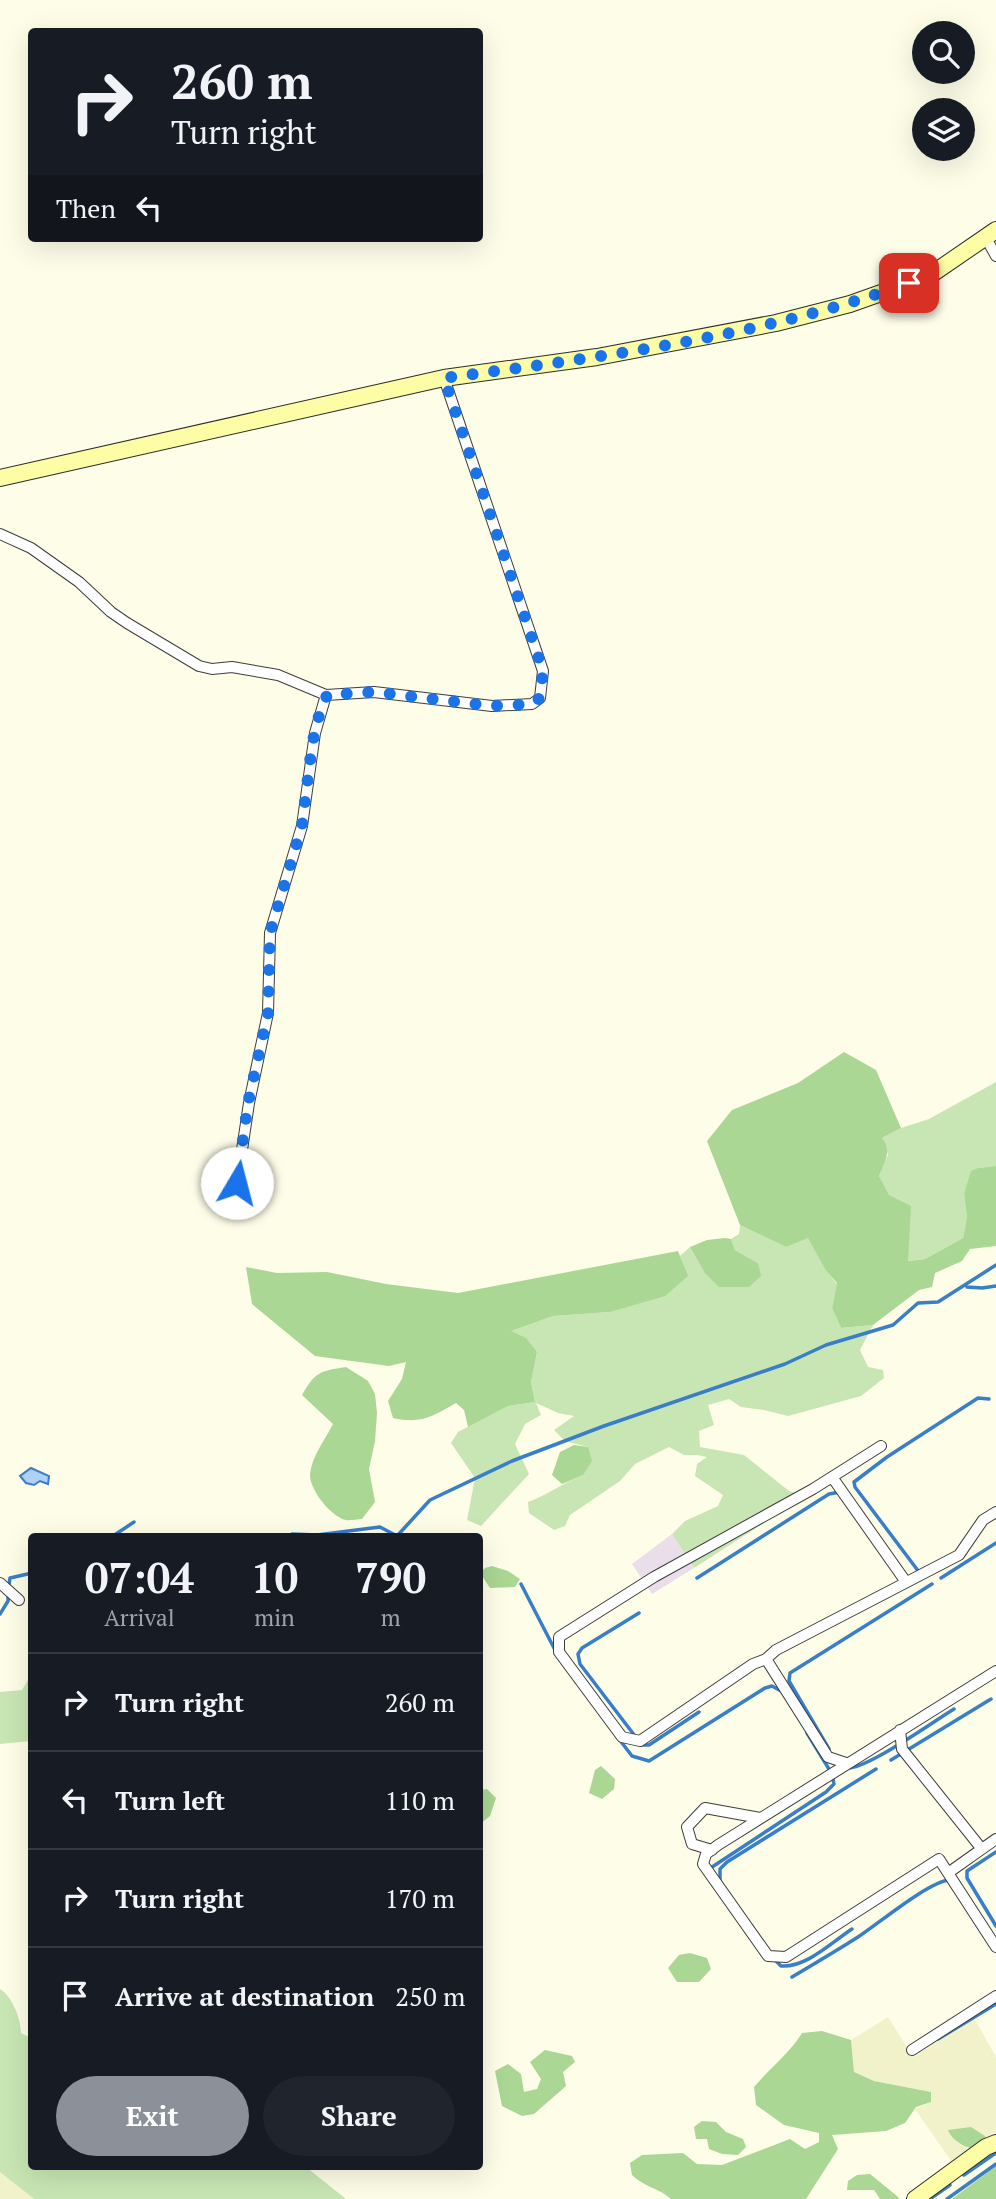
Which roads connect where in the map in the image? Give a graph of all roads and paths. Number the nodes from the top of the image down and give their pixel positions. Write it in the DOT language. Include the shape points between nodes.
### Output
graph roads {
  1 [pos="991,234"];
  2 [pos="996,256"];
  3 [pos="444,378"];
  4 [pos="0,478"];
  5 [pos="0,534"];
  6 [pos="327,695"];
  7 [pos="237,1183"];
  8 [pos="881,1446"];
  9 [pos="832,1477"];
  10 [pos="996,1512"];
  11 [pos="906,1582"];
  12 [pos="0,1583"];
  13 [pos="19,1600"];
  14 [pos="766,1659"];
  15 [pos="996,1671"];
  16 [pos="900,1730"];
  17 [pos="828,1757"];
  18 [pos="846,1763"];
  19 [pos="827,1776"];
  20 [pos="760,1818"];
  21 [pos="996,1839"];
  22 [pos="981,1848"];
  23 [pos="712,1850"];
  24 [pos="948,1873"];
  25 [pos="996,1947"];
  26 [pos="996,1996"];
  27 [pos="912,2050"];
  28 [pos="996,2143"];
  29 [pos="915,2199"];
  1 -- 2 [label="street"];
  1 -- 3 [label="street" via="929,276 850,304 597,357"];
  3 -- 4 [label="street"];
  3 -- 6 [label="street" via="543,671 540,698 532,704 492,706 374,692"];
  5 -- 6 [label="street" via="31,548 127,623 200,666 278,676"];
  6 -- 7 [label="street" via="316,724 302,826 270,933 268,1013 248,1103"];
  8 -- 9 [label="street"];
  9 -- 11 [label="street"];
  9 -- 14 [label="street" via="654,1577 559,1637 559,1652 622,1737 640,1741"];
  10 -- 11 [label="street" via="983,1520 960,1555"];
  11 -- 14 [label="street"];
  12 -- 13 [label="street"];
  14 -- 17 [label="street"];
  15 -- 16 [label="street"];
  16 -- 18 [label="street"];
  16 -- 22 [label="street" via="902,1749"];
  17 -- 18 [label="street"];
  17 -- 19 [label="street"];
  18 -- 19 [label="street"];
  19 -- 20 [label="street"];
  20 -- 23 [label="street"];
  20 -- 23 [label="street" via="705,1808 687,1827 692,1844"];
  21 -- 22 [label="street"];
  22 -- 24 [label="street"];
  23 -- 24 [label="street" via="703,1864 768,1956 786,1957 939,1859"];
  24 -- 25 [label="street"];
  26 -- 27 [label="street"];
  28 -- 29 [label="street"];
}
